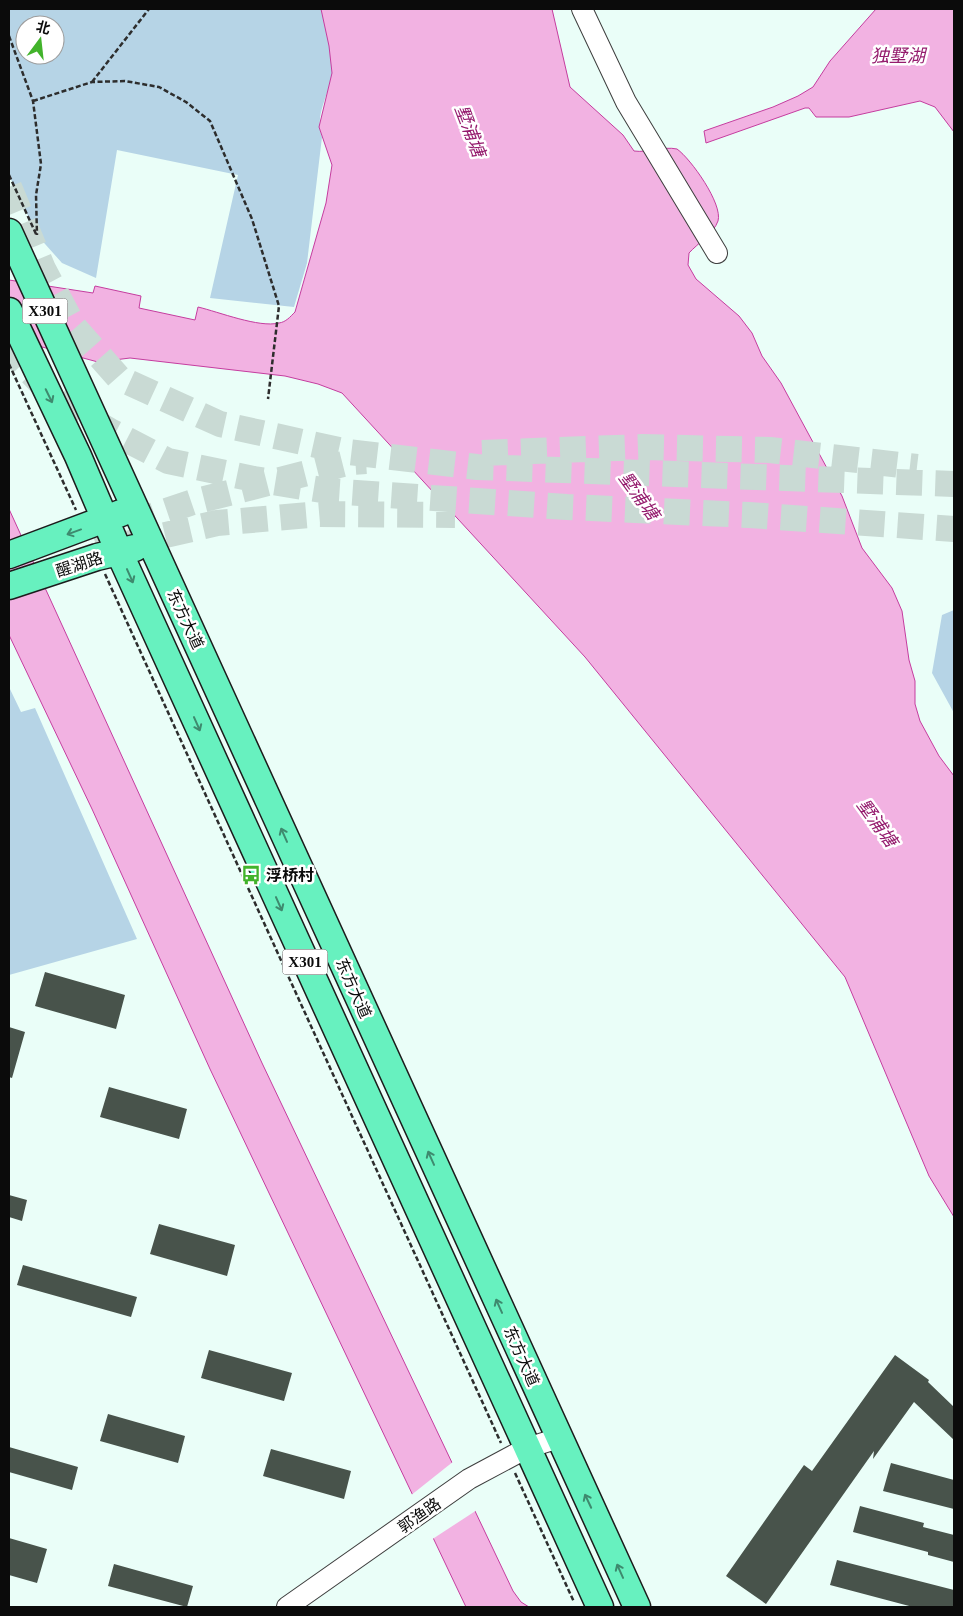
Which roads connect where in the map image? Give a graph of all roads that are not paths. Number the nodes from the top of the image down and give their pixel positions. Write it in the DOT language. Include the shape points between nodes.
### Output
graph roads {
  1 [pos="582,9"];
  2 [pos="9,232"];
  3 [pos="715,250"];
  4 [pos="9,311"];
  5 [pos="18,358"];
  6 [pos="135,508"];
  7 [pos="95,524"];
  8 [pos="150,543"];
  9 [pos="108,554"];
  10 [pos="9,555"];
  11 [pos="9,586"];
  12 [pos="559,1438"];
  13 [pos="514,1455"];
  14 [pos="288,1607"];
  15 [pos="600,1607"];
  16 [pos="637,1607"];
  1 -- 3 [label="street" via="626,102"];
  2 -- 6 [label="main road, 东方大道 / X301"];
  4 -- 5 [label="main road, 东方大道 / X301"];
  5 -- 7 [label="main road, 东方大道 / X301, one-way" via="78,456"];
  6 -- 7 [label="main road, 醒湖路"];
  6 -- 8 [label="main road, 东方大道 / X301"];
  7 -- 9 [label="main road, 东方大道 / X301"];
  7 -- 10 [label="main road, 醒湖路, one-way"];
  8 -- 9 [label="main road, 醒湖路"];
  12 -- 8 [label="main road, 东方大道 / X301, one-way"];
  9 -- 11 [label="main road, 醒湖路"];
  9 -- 13 [label="main road, 东方大道 / X301, one-way"];
  12 -- 13 [label="street, 郭渔路"];
  16 -- 12 [label="main road, 东方大道 / X301, one-way"];
  13 -- 14 [label="street, 郭渔路" via="469,1479"];
  13 -- 15 [label="main road, 东方大道 / X301"];
}
